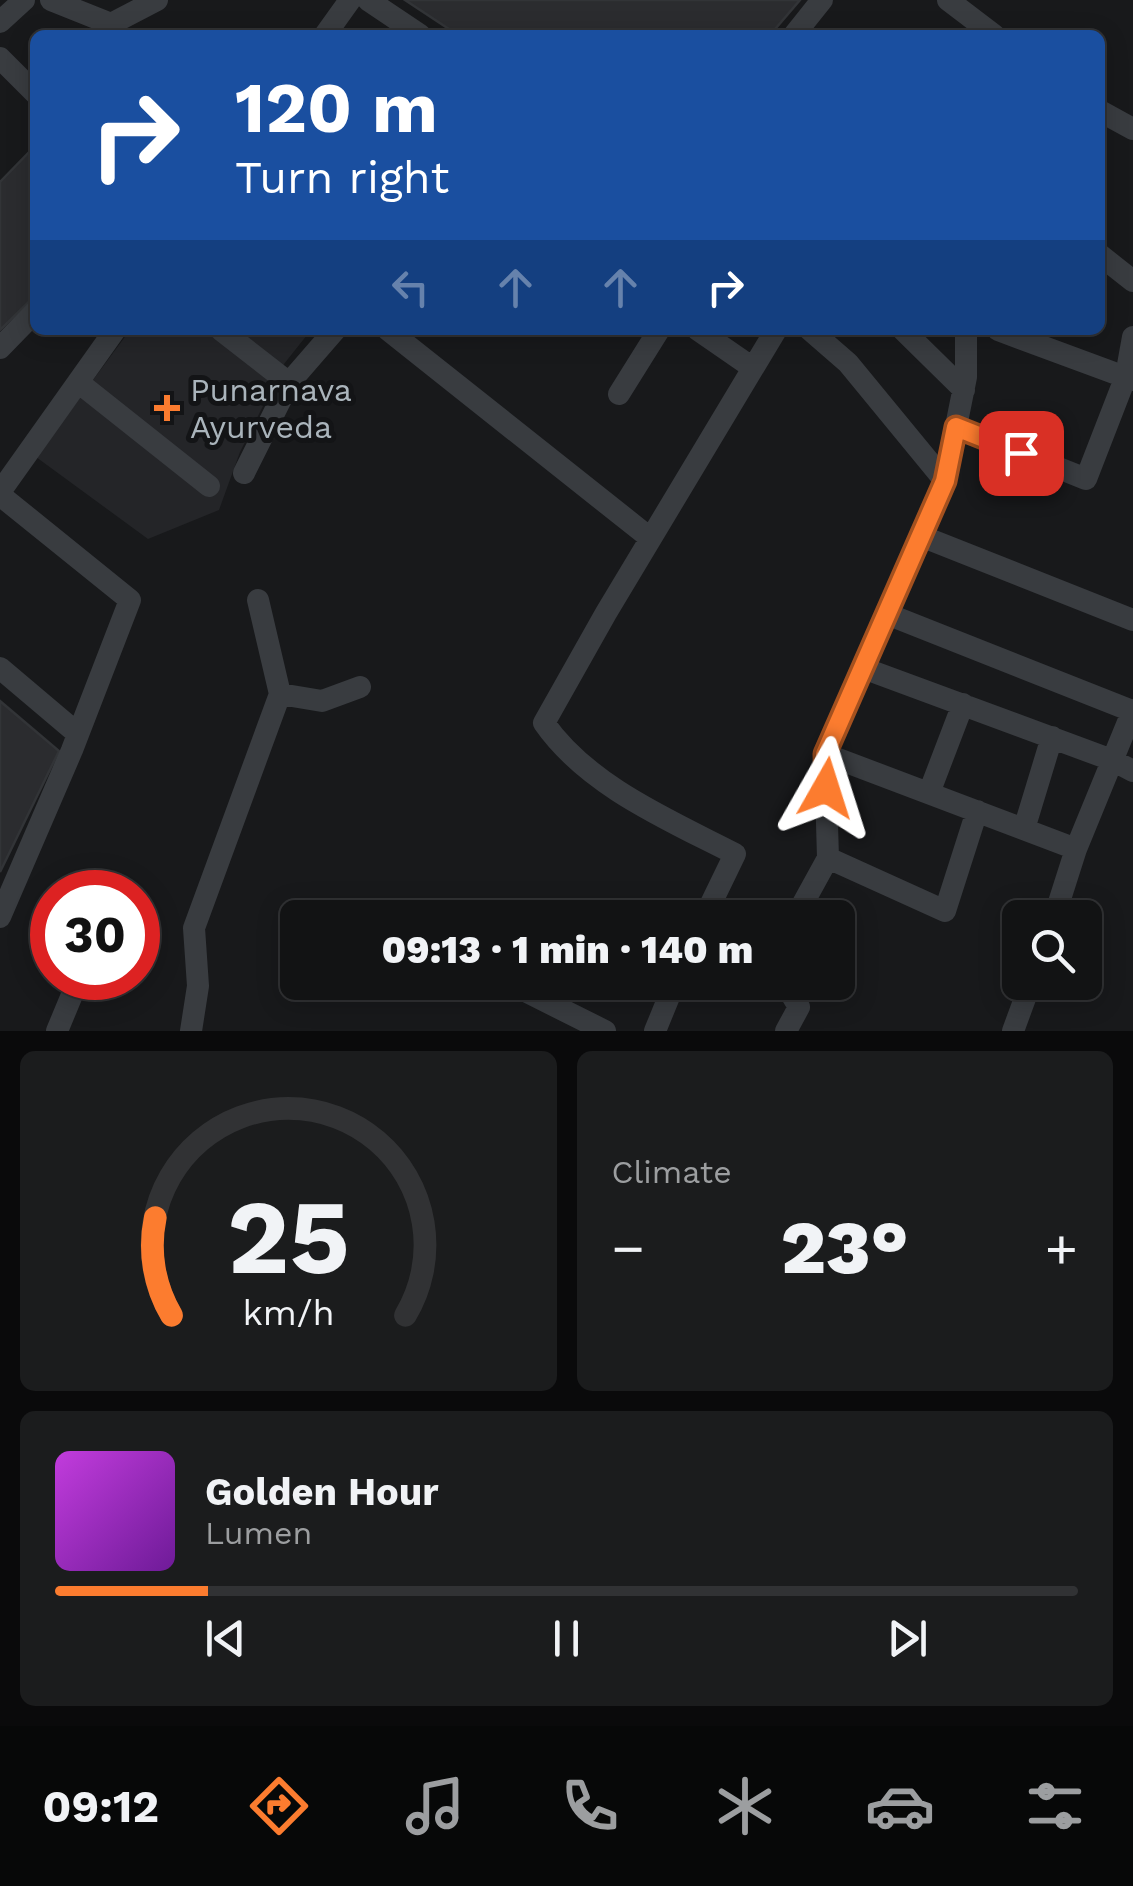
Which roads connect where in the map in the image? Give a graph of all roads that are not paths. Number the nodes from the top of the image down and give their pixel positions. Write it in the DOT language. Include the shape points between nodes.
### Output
graph roads {
  1 [pos="24,0"];
  2 [pos="52,0"];
  3 [pos="157,0"];
  4 [pos="350,0"];
  5 [pos="368,0"];
  6 [pos="822,0"];
  7 [pos="948,0"];
  8 [pos="0,22"];
  9 [pos="329,30"];
  10 [pos="413,30"];
  11 [pos="798,30"];
  12 [pos="987,30"];
  13 [pos="0,58"];
  14 [pos="30,88"];
  15 [pos="1105,113"];
  16 [pos="1133,130"];
  17 [pos="1105,259"];
  18 [pos="1133,281"];
  19 [pos="30,317"];
  20 [pos="111,335"];
  21 [pos="228,335"];
  22 [pos="331,335"];
  23 [pos="394,335"];
  24 [pos="656,335"];
  25 [pos="705,335"];
  26 [pos="773,335"];
  27 [pos="816,335"];
  28 [pos="908,335"];
  29 [pos="966,335"];
  30 [pos="1012,335"];
  31 [pos="1133,336"];
  32 [pos="0,348"];
  33 [pos="753,368"];
  34 [pos="1130,378"];
  35 [pos="78,382"];
  36 [pos="289,382"];
  37 [pos="964,390"];
  38 [pos="619,394"];
  39 [pos="956,427"];
  40 [pos="244,473"];
  41 [pos="945,481"];
  42 [pos="209,486"];
  43 [pos="0,493"];
  44 [pos="921,536"];
  45 [pos="650,538"];
  46 [pos="258,600"];
  47 [pos="886,614"];
  48 [pos="1133,620"];
  49 [pos="0,668"];
  50 [pos="863,668"];
  51 [pos="360,687"];
  52 [pos="280,694"];
  53 [pos="963,704"];
  54 [pos="1133,711"];
  55 [pos="78,734"];
  56 [pos="1052,737"];
  57 [pos="825,754"];
  58 [pos="1123,766"];
  59 [pos="929,793"];
  60 [pos="977,812"];
  61 [pos="1024,829"];
  62 [pos="1076,849"];
  63 [pos="828,858"];
  64 [pos="713,900"];
  65 [pos="805,900"];
  66 [pos="1060,900"];
  67 [pos="0,918"];
  68 [pos="70,1000"];
  69 [pos="542,1000"];
  70 [pos="667,1000"];
  71 [pos="794,1000"];
  72 [pos="1025,1000"];
  73 [pos="57,1031"];
  74 [pos="192,1031"];
  75 [pos="605,1031"];
  76 [pos="654,1031"];
  77 [pos="786,1031"];
  78 [pos="1013,1031"];
  1 -- 8 [label="street"];
  2 -- 3 [label="street" via="111,24"];
  4 -- 9 [label="street"];
  5 -- 10 [label="street"];
  6 -- 11 [label="street"];
  7 -- 12 [label="street"];
  13 -- 14 [label="street"];
  15 -- 16 [label="street"];
  17 -- 18 [label="street"];
  19 -- 32 [label="street"];
  20 -- 35 [label="street"];
  21 -- 36 [label="street"];
  22 -- 36 [label="street"];
  23 -- 45 [label="street"];
  24 -- 38 [label="street"];
  25 -- 33 [label="street"];
  26 -- 33 [label="street"];
  27 -- 41 [label="street" via="848,364"];
  28 -- 37 [label="street"];
  29 -- 37 [label="street"];
  30 -- 34 [label="street"];
  31 -- 34 [label="street"];
  33 -- 45 [label="street"];
  34 -- 39 [label="street" via="1086,479"];
  35 -- 42 [label="street"];
  35 -- 43 [label="street"];
  36 -- 40 [label="street"];
  37 -- 39 [label="street"];
  39 -- 41 [label="street"];
  41 -- 44 [label="street"];
  43 -- 55 [label="street" via="130,600"];
  44 -- 47 [label="street"];
  44 -- 48 [label="street"];
  45 -- 64 [label="street" via="544,723 560,747 640,804 735,854"];
  46 -- 52 [label="street"];
  47 -- 50 [label="street"];
  47 -- 54 [label="street"];
  49 -- 55 [label="street"];
  50 -- 53 [label="street"];
  50 -- 57 [label="street"];
  51 -- 52 [label="street" via="322,701"];
  52 -- 74 [label="street" via="194,928 198,986"];
  53 -- 56 [label="street"];
  53 -- 59 [label="street"];
  54 -- 58 [label="street"];
  55 -- 67 [label="street"];
  56 -- 58 [label="street"];
  56 -- 61 [label="street"];
  57 -- 59 [label="street"];
  57 -- 63 [label="street"];
  58 -- 62 [label="street"];
  59 -- 60 [label="street"];
  60 -- 61 [label="street"];
  60 -- 63 [label="street" via="945,911"];
  61 -- 62 [label="street"];
  62 -- 66 [label="street"];
  63 -- 65 [label="street"];
  68 -- 73 [label="street"];
  69 -- 75 [label="street"];
  70 -- 76 [label="street"];
  71 -- 77 [label="street" via="799,1008"];
  72 -- 78 [label="street"];
}
